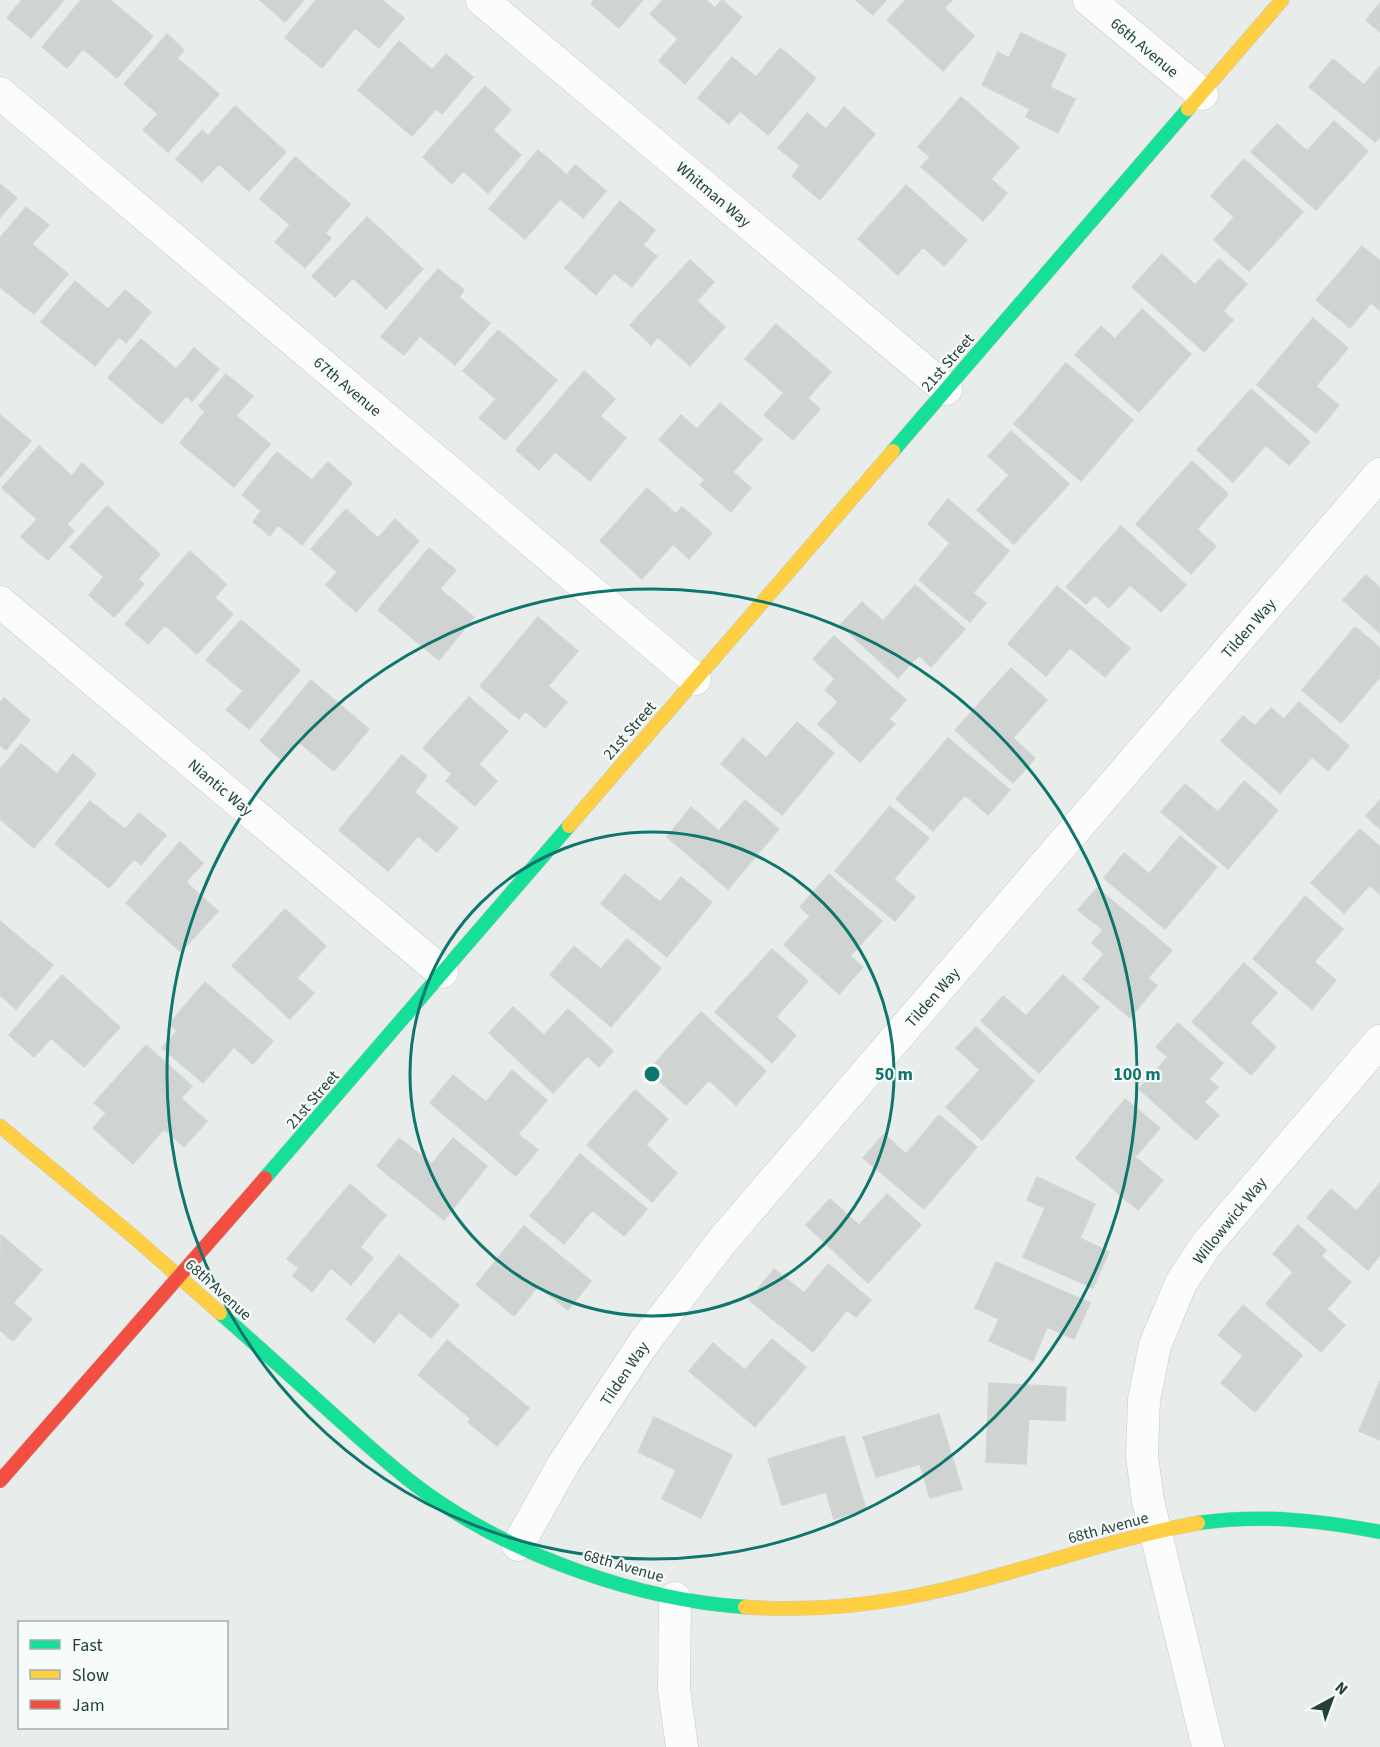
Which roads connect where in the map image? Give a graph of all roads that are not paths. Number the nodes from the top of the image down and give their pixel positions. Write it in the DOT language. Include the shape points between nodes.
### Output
graph roads {
  1 [pos="482,0"];
  2 [pos="1089,0"];
  3 [pos="1282,0"];
  4 [pos="0,93"];
  5 [pos="1202,94"];
  6 [pos="946,389"];
  7 [pos="1380,474"];
  8 [pos="0,602"];
  9 [pos="695,679"];
  10 [pos="442,972"];
  11 [pos="1380,1041"];
  12 [pos="0,1126"];
  13 [pos="180,1277"];
  14 [pos="0,1481"];
  15 [pos="1155,1531"];
  16 [pos="1380,1532"];
  17 [pos="518,1545"];
  18 [pos="675,1598"];
  19 [pos="682,1747"];
  20 [pos="1209,1747"];
  1 -- 6 [label="street, Whitman Way"];
  2 -- 5 [label="street, 66th Avenue"];
  3 -- 5 [label="street, 21st Street"];
  4 -- 9 [label="street, 67th Avenue"];
  5 -- 6 [label="street, 21st Street"];
  6 -- 9 [label="street, 21st Street"];
  7 -- 17 [label="street, Tilden Way" via="723,1240 639,1350 564,1463"];
  8 -- 10 [label="street, Niantic Way"];
  9 -- 10 [label="street, 21st Street"];
  10 -- 13 [label="street, 21st Street"];
  11 -- 15 [label="street, Willowwick Way" via="1206,1245 1181,1283 1155,1345 1144,1400 1142,1456"];
  12 -- 13 [label="street, 68th Avenue"];
  13 -- 14 [label="street, 21st Street"];
  13 -- 17 [label="street, 68th Avenue" via="395,1470 455,1512"];
  15 -- 16 [label="street, 68th Avenue" via="1256,1517 1318,1520"];
  15 -- 18 [label="street, 68th Avenue" via="990,1577 850,1605 759,1607"];
  15 -- 20 [label="street, Willowwick Way"];
  17 -- 18 [label="street, 68th Avenue" via="585,1573"];
  18 -- 19 [label="street" via="674,1689"];
}
